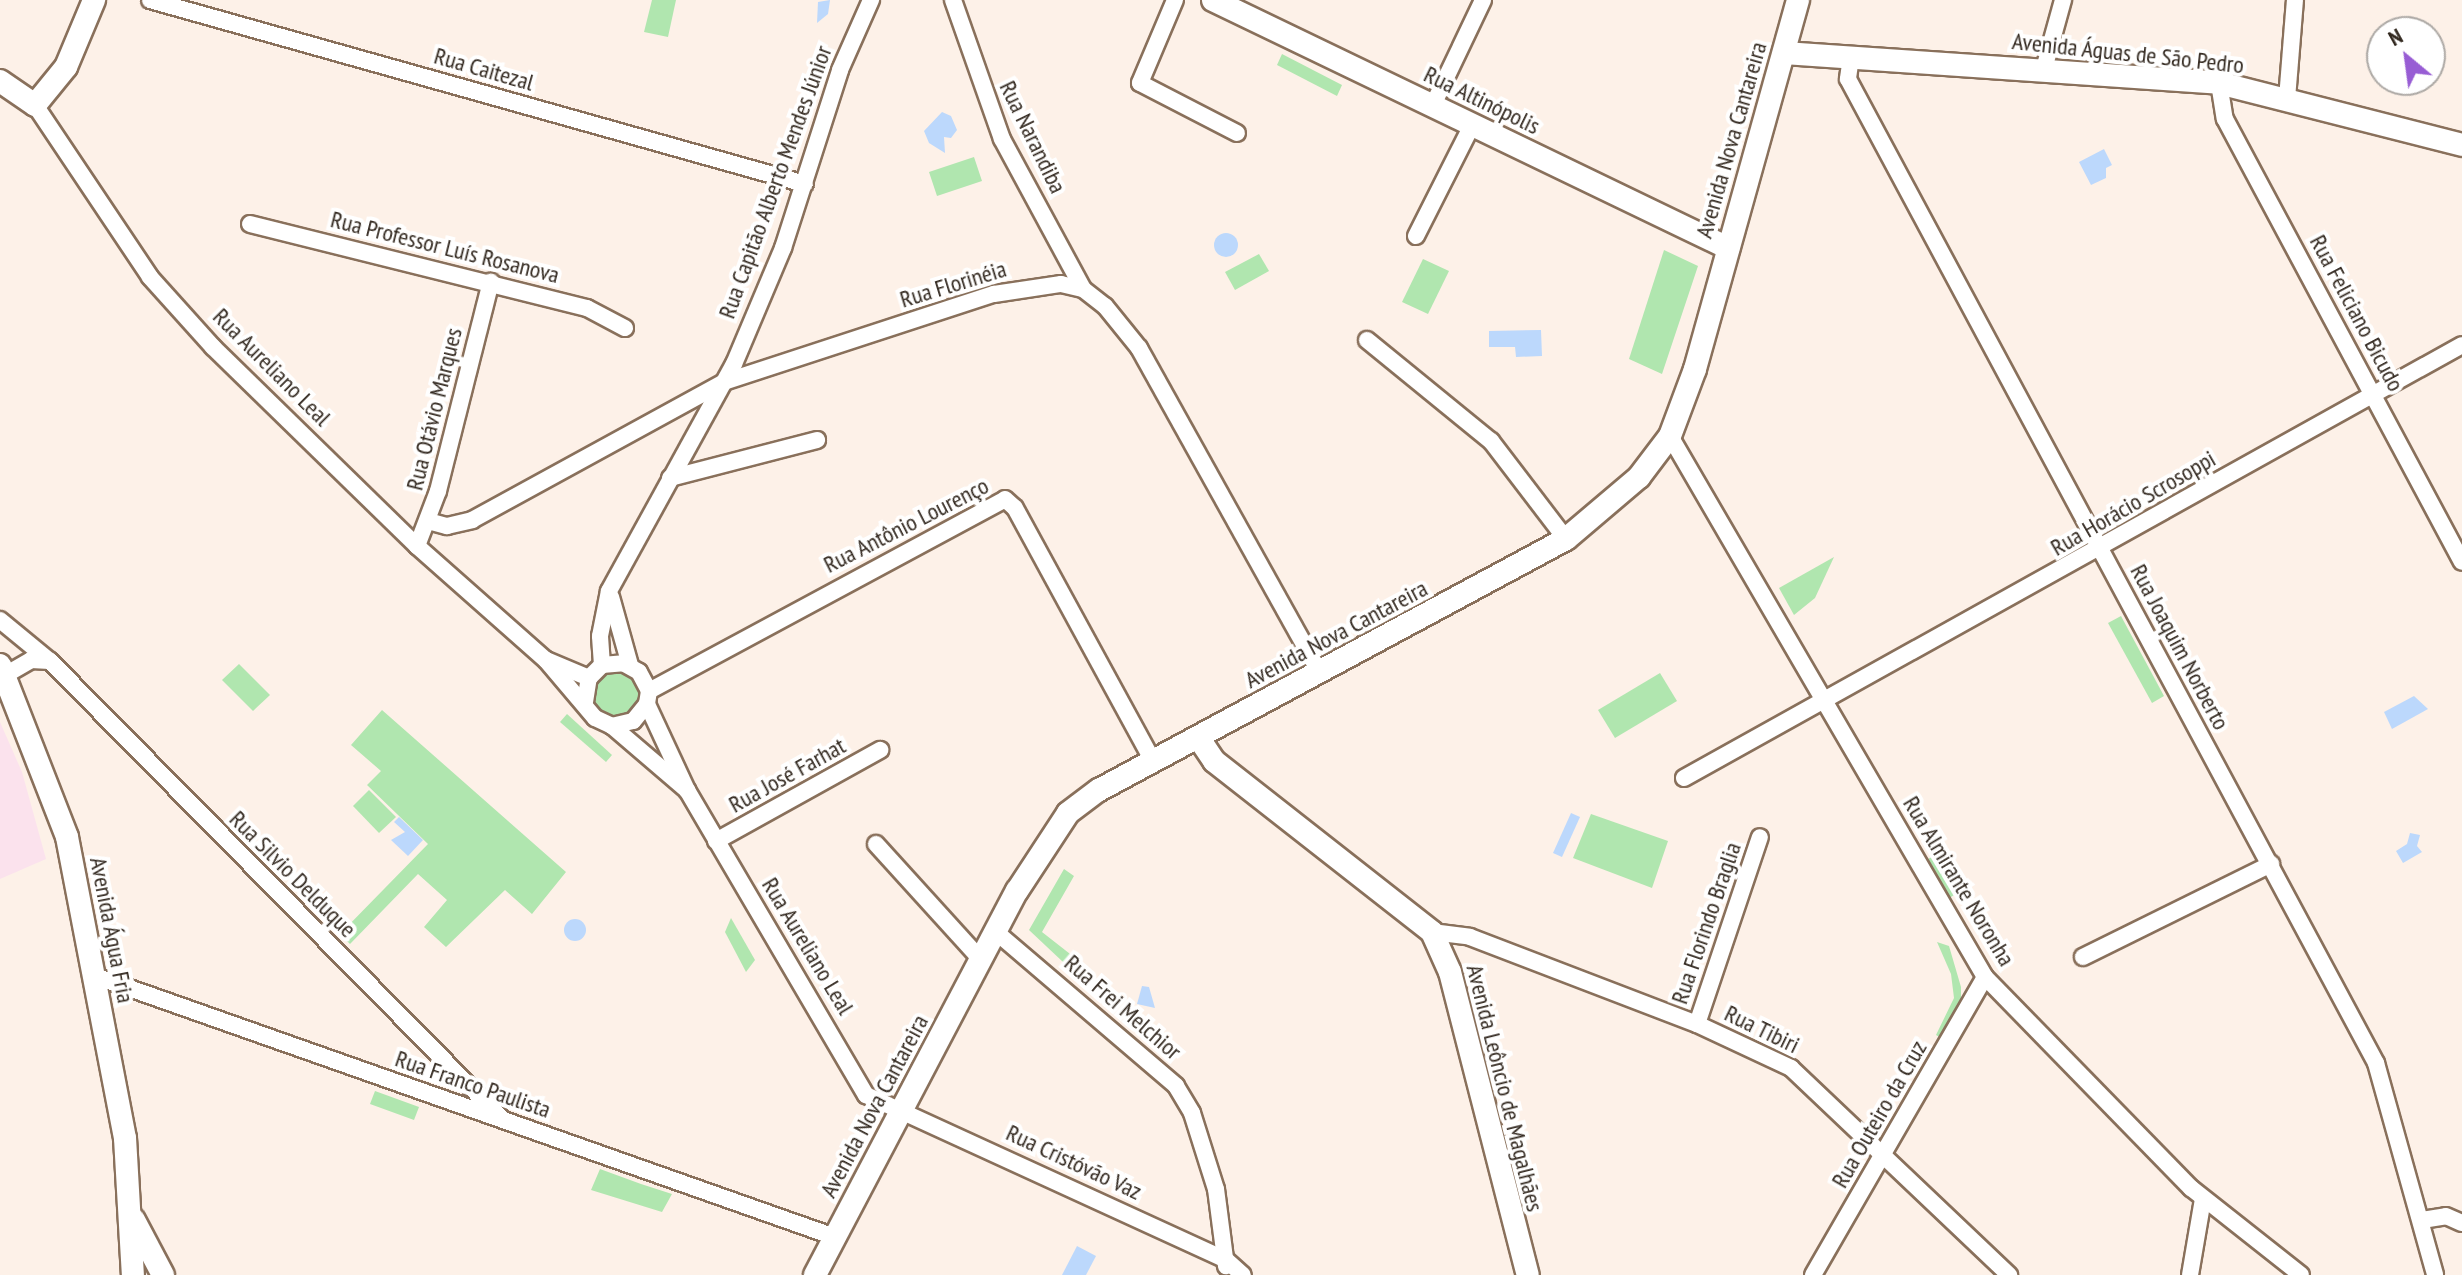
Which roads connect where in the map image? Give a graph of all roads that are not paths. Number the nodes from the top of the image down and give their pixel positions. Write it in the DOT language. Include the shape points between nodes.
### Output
graph roads {
  1 [pos="94,0"];
  2 [pos="150,0"];
  3 [pos="871,0"];
  4 [pos="953,0"];
  5 [pos="1175,0"];
  6 [pos="1483,0"];
  7 [pos="1798,0"];
  8 [pos="2063,0"];
  9 [pos="2295,0"];
  10 [pos="1219,1"];
  11 [pos="1784,53"];
  12 [pos="1851,57"];
  13 [pos="2044,69"];
  14 [pos="0,81"];
  15 [pos="2219,83"];
  16 [pos="2287,99"];
  17 [pos="35,105"];
  18 [pos="1433,105"];
  19 [pos="1472,125"];
  20 [pos="1237,133"];
  21 [pos="2462,145"];
  22 [pos="805,184"];
  23 [pos="250,224"];
  24 [pos="1416,236"];
  25 [pos="1728,248"];
  26 [pos="491,282"];
  27 [pos="1083,289"];
  28 [pos="625,328"];
  29 [pos="1367,340"];
  30 [pos="743,343"];
  31 [pos="2462,345"];
  32 [pos="769,367"];
  33 [pos="724,382"];
  34 [pos="2373,394"];
  35 [pos="669,413"];
  36 [pos="698,427"];
  37 [pos="1670,436"];
  38 [pos="817,440"];
  39 [pos="670,478"];
  40 [pos="428,521"];
  41 [pos="1566,539"];
  42 [pos="417,546"];
  43 [pos="2101,550"];
  44 [pos="2462,562"];
  45 [pos="609,591"];
  46 [pos="0,620"];
  47 [pos="546,660"];
  48 [pos="50,661"];
  49 [pos="602,665"];
  50 [pos="630,665"];
  51 [pos="1,672"];
  52 [pos="1319,672"];
  53 [pos="589,678"];
  54 [pos="648,698"];
  55 [pos="1826,699"];
  56 [pos="585,702"];
  57 [pos="612,726"];
  58 [pos="1198,737"];
  59 [pos="880,750"];
  60 [pos="1153,761"];
  61 [pos="1684,778"];
  62 [pos="687,790"];
  63 [pos="1760,837"];
  64 [pos="716,841"];
  65 [pos="876,844"];
  66 [pos="2271,864"];
  67 [pos="996,932"];
  68 [pos="1432,932"];
  69 [pos="2083,957"];
  70 [pos="981,960"];
  71 [pos="95,976"];
  72 [pos="1985,977"];
  73 [pos="1697,1024"];
  74 [pos="902,1110"];
  75 [pos="503,1120"];
  76 [pos="1885,1154"];
  77 [pos="2203,1199"];
  78 [pos="131,1215"];
  79 [pos="2422,1220"];
  80 [pos="2462,1223"];
  81 [pos="835,1237"];
  82 [pos="1226,1267"];
  83 [pos="133,1275"];
  84 [pos="163,1275"];
  85 [pos="815,1275"];
  86 [pos="1243,1275"];
  87 [pos="1528,1275"];
  88 [pos="1813,1275"];
  89 [pos="2009,1275"];
  90 [pos="2190,1275"];
  91 [pos="2301,1275"];
  92 [pos="2435,1275"];
  1 -- 17 [label="main road" via="66,67"];
  2 -- 22 [label="street, Rua Caitezal"];
  3 -- 22 [label="street, Rua Capitão Alberto Mendes Júnior" via="840,70"];
  4 -- 27 [label="street, Rua Narandiba" via="1002,139"];
  5 -- 20 [label="street" via="1140,83"];
  6 -- 18 [label="street"];
  7 -- 11 [label="main road, Avenida Nova Cantareira"];
  8 -- 13 [label="street"];
  9 -- 16 [label="street"];
  10 -- 18 [label="main road, Rua Altinópolis"];
  11 -- 12 [label="main road, Avenida Águas de São Pedro"];
  11 -- 25 [label="main road, Avenida Nova Cantareira"];
  12 -- 13 [label="main road, Avenida Águas de São Pedro"];
  12 -- 43 [label="street, Rua Joaquim Norberto" via="1848,79"];
  13 -- 15 [label="main road, Avenida Águas de São Pedro"];
  14 -- 17 [label="main road, Rua Aureliano Leal"];
  15 -- 16 [label="main road, Avenida Águas de São Pedro"];
  15 -- 34 [label="street, Rua Feliciano Bicudo" via="2225,119"];
  16 -- 21 [label="main road, Avenida Águas de São Pedro"];
  17 -- 42 [label="street, Rua Aureliano Leal" via="150,277 213,347"];
  18 -- 19 [label="main road, Rua Altinópolis"];
  19 -- 24 [label="street"];
  19 -- 25 [label="main road, Rua Altinópolis"];
  22 -- 30 [label="street, Rua Capitão Alberto Mendes Júnior"];
  23 -- 26 [label="street, Rua Professor Luís Rosanova"];
  25 -- 37 [label="main road, Avenida Nova Cantareira" via="1695,369"];
  26 -- 28 [label="street, Rua Professor Luís Rosanova" via="587,308"];
  26 -- 40 [label="street, Rua Otávio Marques"];
  27 -- 32 [label="street, Rua Florinéia" via="1043,284 994,294"];
  27 -- 52 [label="street" via="1139,348"];
  29 -- 41 [label="street" via="1491,441"];
  30 -- 32 [label="street" via="746,355"];
  30 -- 33 [label="street, Rua Capitão Alberto Mendes Júnior"];
  31 -- 34 [label="street, Rua Horácio Scrosoppi"];
  32 -- 33 [label="street, Rua Florinéia"];
  33 -- 35 [label="street, Rua Florinéia"];
  33 -- 36 [label="street, Rua Capitão Alberto Mendes Júnior"];
  34 -- 43 [label="street, Rua Horácio Scrosoppi"];
  34 -- 44 [label="street, Rua Feliciano Bicudo"];
  35 -- 36 [label="street" via="685,413"];
  35 -- 40 [label="street, Rua Florinéia" via="464,524"];
  36 -- 39 [label="street, Rua Capitão Alberto Mendes Júnior"];
  37 -- 41 [label="main road, Avenida Nova Cantareira" via="1619,498"];
  37 -- 55 [label="street, Rua Almirante Noronha"];
  38 -- 39 [label="street"];
  39 -- 45 [label="street, Rua Capitão Alberto Mendes Júnior"];
  40 -- 42 [label="street, Rua Otávio Marques"];
  41 -- 52 [label="main road, Avenida Nova Cantareira"];
  42 -- 47 [label="street, Rua Aureliano Leal"];
  43 -- 55 [label="street, Rua Horácio Scrosoppi"];
  43 -- 66 [label="street, Rua Joaquim Norberto"];
  45 -- 49 [label="street, Rua Capitão Alberto Mendes Júnior" via="600,636"];
  45 -- 50 [label="street"];
  46 -- 48 [label="street, Rua Silvio Delduque"];
  47 -- 53 [label="street, Rua Aureliano Leal"];
  47 -- 56 [label="street, Rua Aureliano Leal"];
  48 -- 51 [label="street" via="31,660"];
  48 -- 75 [label="street, Rua Silvio Delduque"];
  49 -- 50 [label="street"];
  49 -- 53 [label="street"];
  50 -- 54 [label="street, Rua Aureliano Leal"];
  51 -- 71 [label="main road, Avenida Água Fria" via="67,837"];
  52 -- 58 [label="main road, Avenida Nova Cantareira"];
  53 -- 56 [label="street"];
  54 -- 57 [label="street" via="633,721"];
  54 -- 60 [label="street, Rua Antônio Lourenço" via="1005,499 1015,508"];
  54 -- 62 [label="street, Rua Aureliano Leal"];
  55 -- 61 [label="street, Rua Horácio Scrosoppi"];
  55 -- 72 [label="street, Rua Almirante Noronha"];
  56 -- 57 [label="street, Rua Aureliano Leal" via="595,718"];
  57 -- 62 [label="street, Rua Aureliano Leal"];
  58 -- 60 [label="main road, Avenida Nova Cantareira"];
  58 -- 68 [label="main road, Avenida Leôncio de Magalhães" via="1214,761"];
  59 -- 64 [label="street, Rua José Farhat"];
  60 -- 67 [label="main road, Avenida Nova Cantareira" via="1068,813"];
  62 -- 64 [label="street, Rua Aureliano Leal"];
  63 -- 73 [label="street, Rua Florindo Braglia"];
  64 -- 74 [label="street, Rua Aureliano Leal" via="866,1095"];
  65 -- 70 [label="street"];
  66 -- 69 [label="street"];
  66 -- 79 [label="street, Rua Joaquim Norberto" via="2376,1063"];
  67 -- 70 [label="main road, Avenida Nova Cantareira"];
  67 -- 82 [label="street, Rua Frei Melchior" via="1160,1067 1176,1086 1192,1113 1216,1189"];
  68 -- 73 [label="street, Rua Tibiri" via="1470,937"];
  68 -- 87 [label="main road, Avenida Leôncio de Magalhães" via="1450,972"];
  70 -- 74 [label="main road, Avenida Nova Cantareira"];
  71 -- 75 [label="street, Rua Franco Paulista"];
  71 -- 78 [label="main road, Avenida Água Fria" via="125,1138"];
  72 -- 76 [label="street, Rua Outeiro da Cruz"];
  72 -- 77 [label="street, Rua Almirante Noronha"];
  73 -- 76 [label="street, Rua Tibiri" via="1791,1068"];
  74 -- 81 [label="main road, Avenida Nova Cantareira"];
  74 -- 82 [label="street, Rua Cristóvão Vaz"];
  75 -- 81 [label="street, Rua Franco Paulista"];
  76 -- 88 [label="street, Rua Outeiro da Cruz"];
  76 -- 89 [label="street, Rua Tibiri"];
  77 -- 90 [label="street"];
  77 -- 91 [label="street, Rua Almirante Noronha"];
  78 -- 83 [label="main road, Avenida Água Fria"];
  78 -- 84 [label="main road, Avenida Água Fria"];
  79 -- 80 [label="street" via="2446,1216"];
  79 -- 92 [label="street, Rua Joaquim Norberto"];
  81 -- 85 [label="main road, Avenida Nova Cantareira"];
  82 -- 86 [label="street, Rua Cristóvão Vaz"];
}
